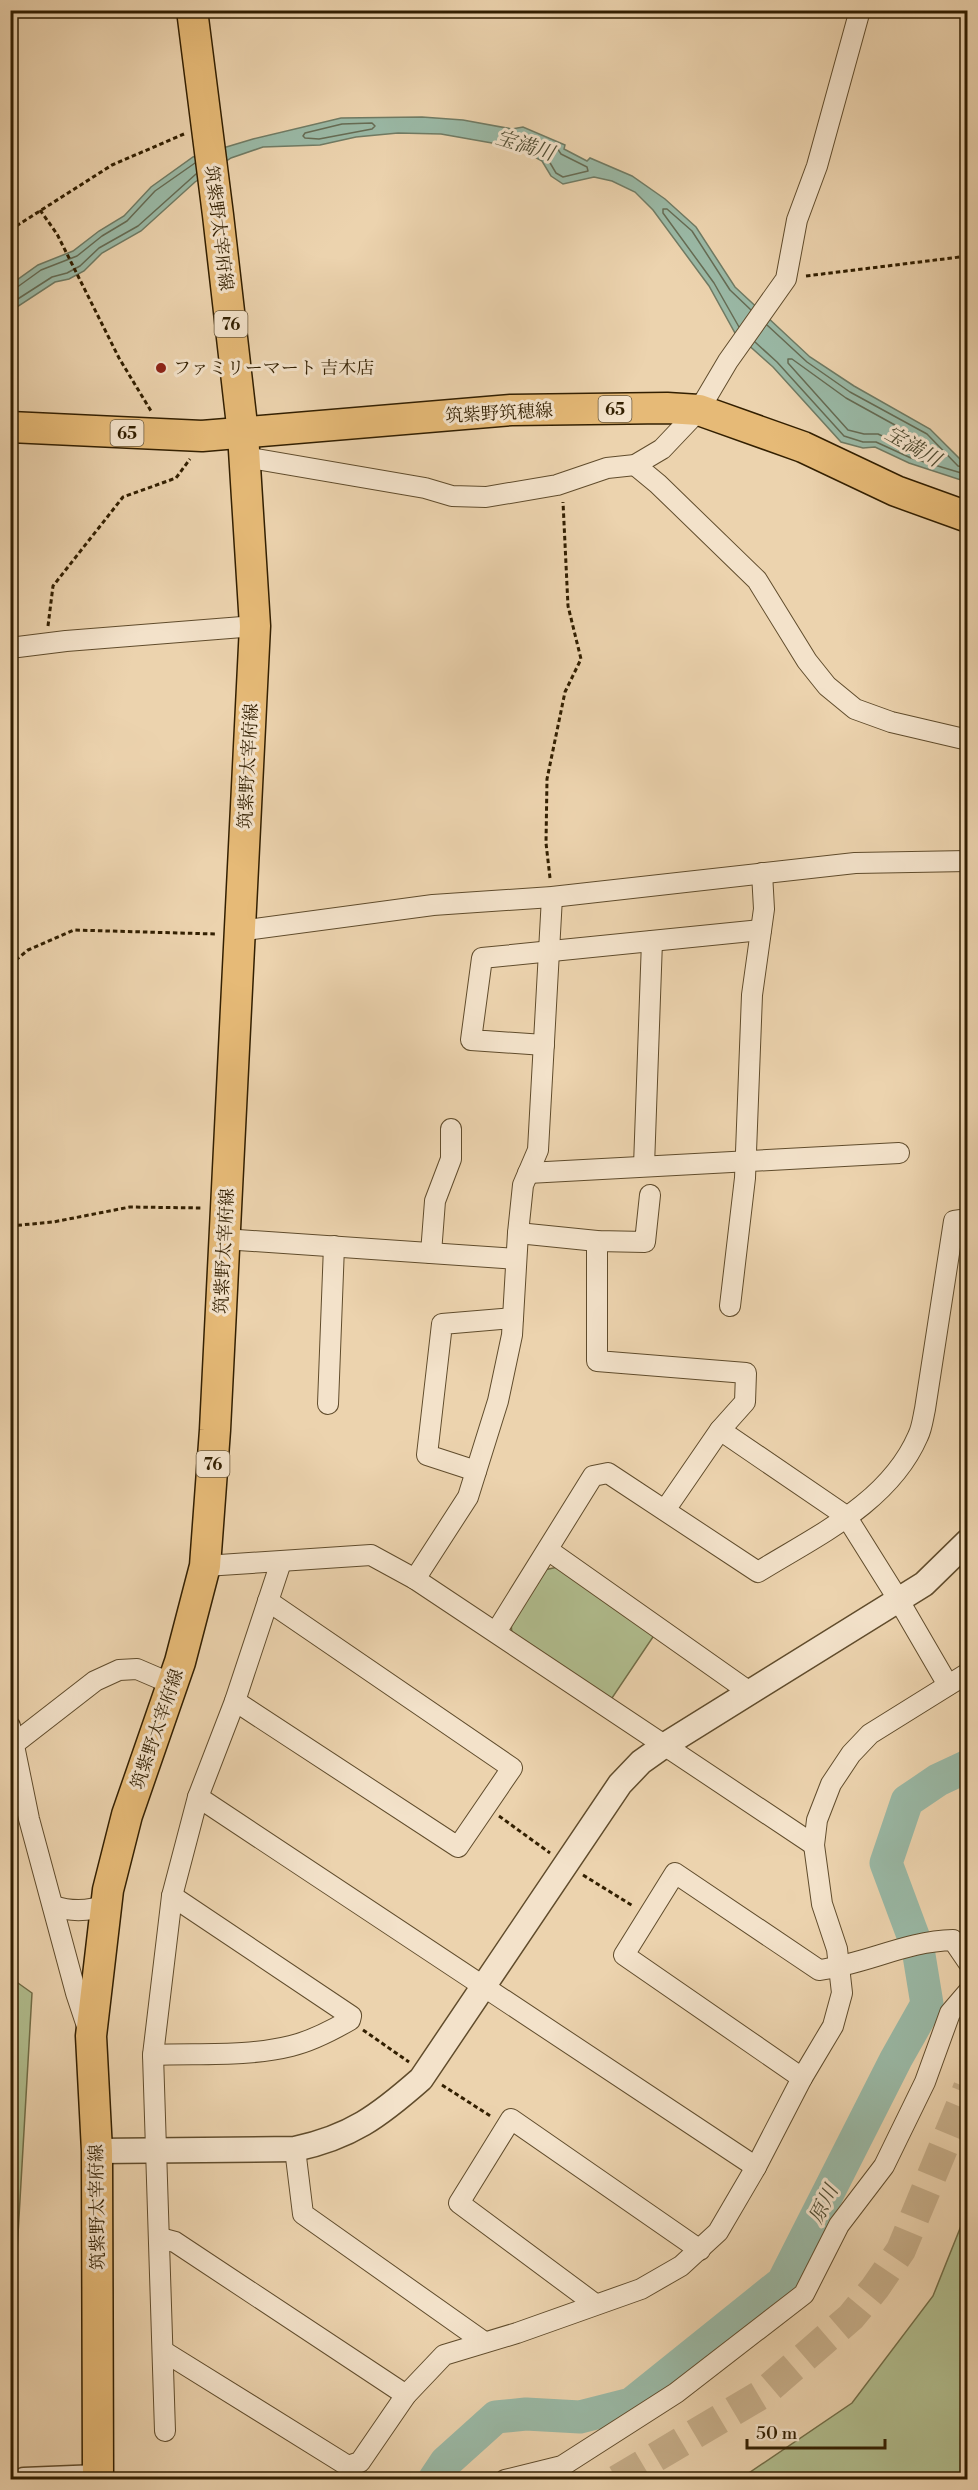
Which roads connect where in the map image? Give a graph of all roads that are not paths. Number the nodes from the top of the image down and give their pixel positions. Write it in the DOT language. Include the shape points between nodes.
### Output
graph roads {
  1 [pos="192,10"];
  2 [pos="860,10"];
  3 [pos="699,410"];
  4 [pos="10,427"];
  5 [pos="243,446"];
  6 [pos="635,465"];
  7 [pos="968,517"];
  8 [pos="255,626"];
  9 [pos="10,648"];
  10 [pos="968,740"];
  11 [pos="968,861"];
  12 [pos="762,873"];
  13 [pos="552,897"];
  14 [pos="761,930"];
  15 [pos="239,931"];
  16 [pos="652,940"];
  17 [pos="549,952"];
  18 [pos="544,1045"];
  19 [pos="451,1129"];
  20 [pos="899,1153"];
  21 [pos="745,1161"];
  22 [pos="644,1166"];
  23 [pos="528,1173"];
  24 [pos="650,1195"];
  25 [pos="968,1219"];
  26 [pos="518,1233"];
  27 [pos="224,1239"];
  28 [pos="597,1241"];
  29 [pos="334,1246"];
  30 [pos="431,1253"];
  31 [pos="516,1259"];
  32 [pos="730,1306"];
  33 [pos="513,1318"];
  34 [pos="328,1404"];
  35 [pos="720,1430"];
  36 [pos="476,1471"];
  37 [pos="665,1510"];
  38 [pos="846,1516"];
  39 [pos="968,1541"];
  40 [pos="548,1550"];
  41 [pos="281,1562"];
  42 [pos="205,1566"];
  43 [pos="416,1579"];
  44 [pos="898,1599"];
  45 [pos="268,1601"];
  46 [pos="496,1632"];
  47 [pos="968,1673"];
  48 [pos="172,1684"];
  49 [pos="948,1685"];
  50 [pos="748,1691"];
  51 [pos="235,1701"];
  52 [pos="12,1740"];
  53 [pos="665,1745"];
  54 [pos="198,1797"];
  55 [pos="814,1845"];
  56 [pos="172,1896"];
  57 [pos="107,1904"];
  58 [pos="53,1906"];
  59 [pos="968,1962"];
  60 [pos="840,1967"];
  61 [pos="485,1985"];
  62 [pos="968,1992"];
  63 [pos="91,2036"];
  64 [pos="153,2055"];
  65 [pos="802,2078"];
  66 [pos="295,2149"];
  67 [pos="97,2151"];
  68 [pos="156,2152"];
  69 [pos="756,2167"];
  70 [pos="159,2238"];
  71 [pos="700,2250"];
  72 [pos="595,2304"];
  73 [pos="484,2342"];
  74 [pos="163,2351"];
  75 [pos="406,2395"];
  76 [pos="165,2431"];
  77 [pos="98,2478"];
  78 [pos="35,2479"];
  79 [pos="505,2480"];
  1 -- 5 [label="main road, 筑紫野太宰府線 / 76"];
  2 -- 3 [label="street" via="817,166 797,220 786,279"];
  3 -- 5 [label="main road, 筑紫野筑穂線 / 65" via="511,410"];
  3 -- 6 [label="street" via="662,449"];
  3 -- 7 [label="main road, 筑紫野筑穂線 / 65" via="804,447 896,491"];
  4 -- 5 [label="main road, 筑紫野筑穂線 / 65" via="202,436"];
  5 -- 6 [label="street" via="452,496 486,497"];
  5 -- 8 [label="main road, 筑紫野太宰府線 / 76"];
  6 -- 10 [label="street" via="757,580 827,686 855,709 891,722"];
  8 -- 9 [label="street"];
  8 -- 15 [label="main road, 筑紫野太宰府線 / 76"];
  11 -- 12 [label="street" via="855,863"];
  12 -- 13 [label="street"];
  12 -- 14 [label="street"];
  13 -- 15 [label="street" via="433,905"];
  13 -- 17 [label="street"];
  14 -- 16 [label="street"];
  14 -- 21 [label="street" via="752,995"];
  15 -- 27 [label="main road, 筑紫野太宰府線 / 76"];
  16 -- 17 [label="street"];
  16 -- 22 [label="street"];
  17 -- 18 [label="street"];
  17 -- 18 [label="street" via="482,958 471,1040"];
  18 -- 23 [label="street" via="538,1150"];
  19 -- 30 [label="street" via="451,1159 435,1201"];
  20 -- 21 [label="street"];
  21 -- 22 [label="street"];
  21 -- 32 [label="street"];
  22 -- 23 [label="street"];
  23 -- 26 [label="street"];
  24 -- 28 [label="street" via="645,1242"];
  25 -- 38 [label="street" via="954,1221 926,1409 918,1436 895,1473 863,1507"];
  26 -- 28 [label="street"];
  26 -- 31 [label="street"];
  27 -- 29 [label="street"];
  27 -- 42 [label="main road, 筑紫野太宰府線 / 76"];
  28 -- 35 [label="street" via="597,1361 746,1373 745,1402"];
  29 -- 30 [label="street"];
  29 -- 34 [label="street"];
  30 -- 31 [label="street"];
  31 -- 33 [label="street"];
  33 -- 36 [label="street" via="498,1401"];
  33 -- 36 [label="street" via="442,1324 427,1455"];
  35 -- 37 [label="street"];
  35 -- 38 [label="street"];
  36 -- 43 [label="street" via="468,1497"];
  37 -- 38 [label="street" via="758,1572"];
  37 -- 40 [label="street" via="608,1473 593,1476"];
  38 -- 44 [label="street"];
  39 -- 44 [label="street" via="924,1584"];
  40 -- 46 [label="street"];
  40 -- 50 [label="street"];
  41 -- 42 [label="street"];
  41 -- 43 [label="street" via="371,1555"];
  41 -- 45 [label="street"];
  42 -- 48 [label="main road, 筑紫野太宰府線 / 76"];
  43 -- 46 [label="street"];
  44 -- 49 [label="street"];
  44 -- 50 [label="street"];
  45 -- 51 [label="street"];
  45 -- 51 [label="street" via="512,1768 458,1847"];
  46 -- 53 [label="street"];
  47 -- 49 [label="street"];
  48 -- 52 [label="street" via="137,1669 119,1670 95,1681"];
  48 -- 57 [label="main road, 筑紫野太宰府線 / 76" via="127,1815"];
  49 -- 55 [label="street" via="870,1734 851,1754 831,1784 817,1820"];
  50 -- 53 [label="street"];
  51 -- 54 [label="street"];
  52 -- 58 [label="street"];
  53 -- 55 [label="street"];
  53 -- 61 [label="street" via="620,1784"];
  54 -- 56 [label="street"];
  54 -- 61 [label="street"];
  55 -- 60 [label="street" via="822,1904"];
  56 -- 64 [label="street"];
  56 -- 64 [label="street" via="351,2016 321,2036 291,2046 262,2051"];
  57 -- 58 [label="street" via="87,1911"];
  57 -- 63 [label="main road, 筑紫野太宰府線 / 76"];
  58 -- 63 [label="street"];
  59 -- 60 [label="street" via="953,1941 928,1941"];
  60 -- 65 [label="street" via="842,1993 833,2026"];
  60 -- 65 [label="street" via="819,1970 675,1874 624,1955"];
  61 -- 66 [label="street" via="425,2073 390,2107 356,2129"];
  61 -- 69 [label="street"];
  62 -- 79 [label="street" via="950,2013 925,2082 884,2166 839,2225 804,2294 676,2392 562,2466"];
  63 -- 67 [label="main road, 筑紫野太宰府線 / 76"];
  64 -- 68 [label="street"];
  65 -- 69 [label="street"];
  66 -- 68 [label="street"];
  66 -- 73 [label="street" via="303,2214"];
  67 -- 68 [label="street"];
  67 -- 77 [label="main road, 筑紫野太宰府線 / 76"];
  68 -- 70 [label="street"];
  69 -- 71 [label="street" via="718,2232"];
  70 -- 74 [label="street"];
  70 -- 75 [label="street" via="175,2242"];
  71 -- 72 [label="street" via="641,2289"];
  71 -- 72 [label="street" via="511,2119 459,2204"];
  72 -- 73 [label="street"];
  73 -- 75 [label="street" via="444,2355"];
  74 -- 75 [label="street" via="348,2466 360,2462"];
  74 -- 76 [label="street"];
  77 -- 78 [label="street"];
}
